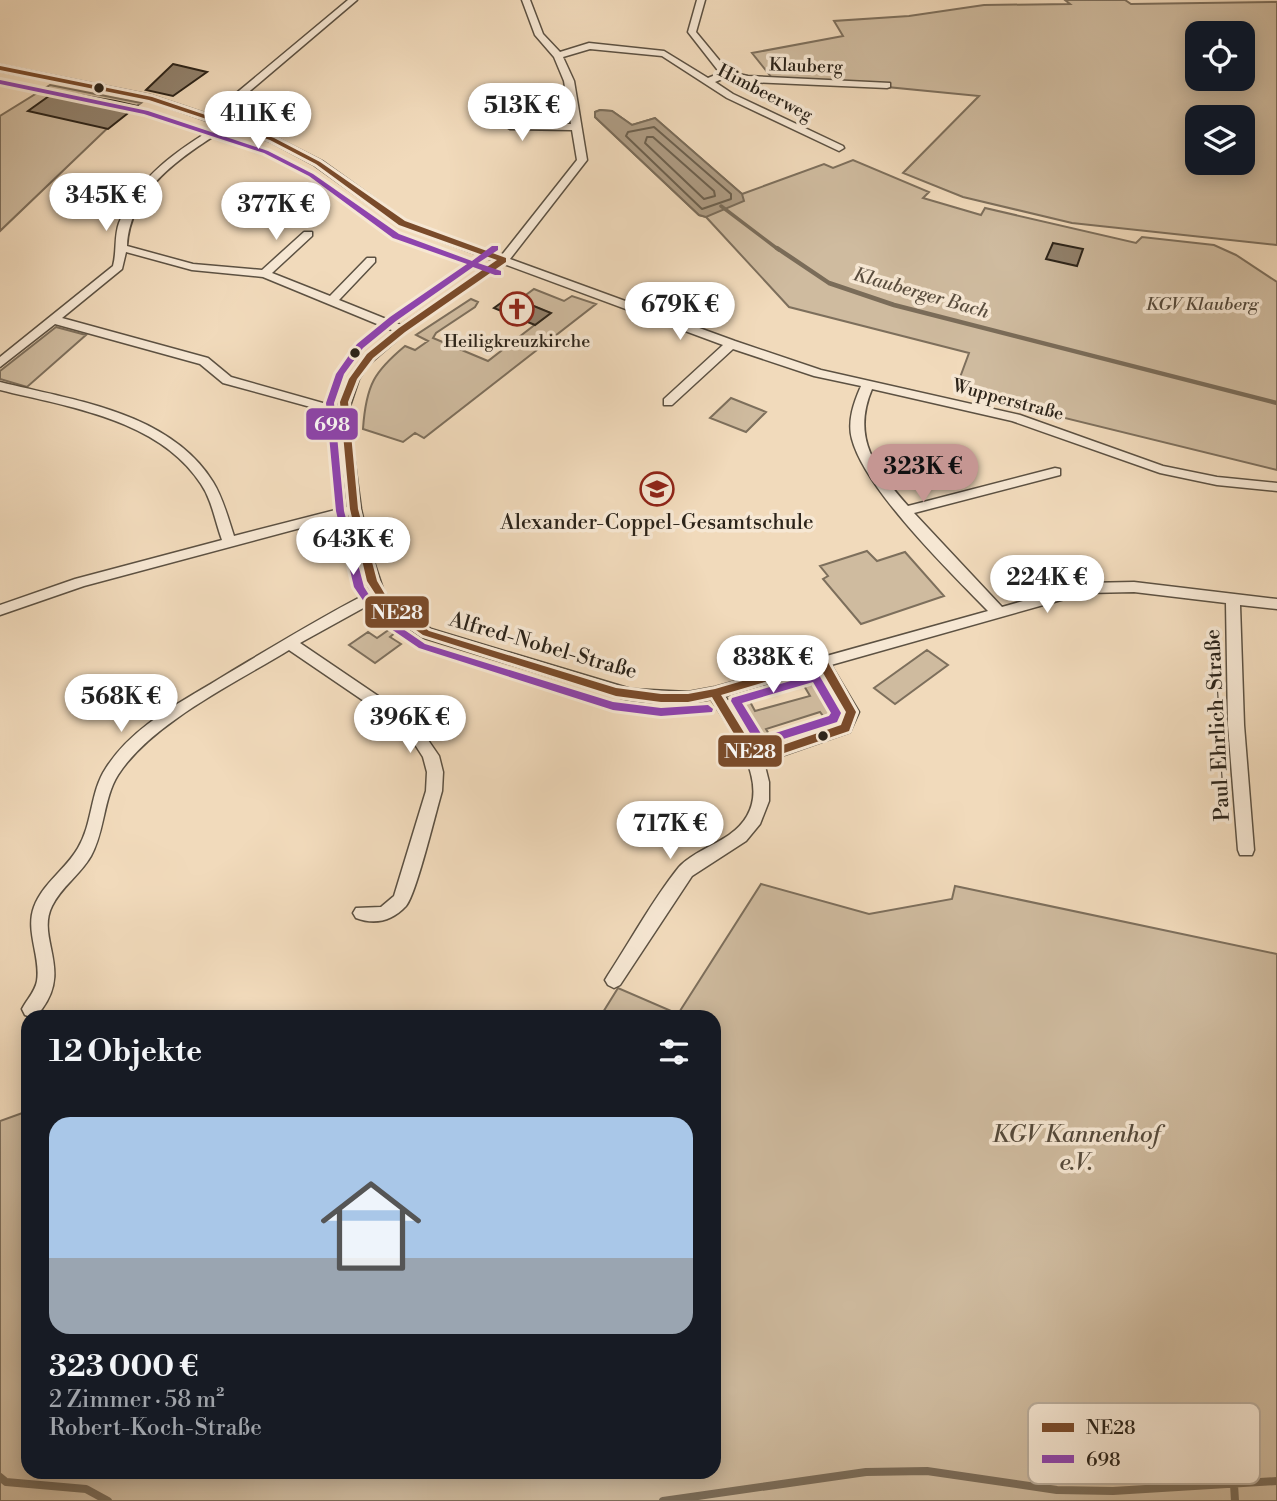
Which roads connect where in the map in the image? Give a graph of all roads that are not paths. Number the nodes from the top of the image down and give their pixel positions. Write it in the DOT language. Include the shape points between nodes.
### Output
graph roads {
  1 [pos="354,0"];
  2 [pos="526,0"];
  3 [pos="701,0"];
  4 [pos="558,56"];
  5 [pos="0,68"];
  6 [pos="726,74"];
  7 [pos="707,82"];
  8 [pos="887,85"];
  9 [pos="480,109"];
  10 [pos="211,119"];
  11 [pos="228,124"];
  12 [pos="578,127"];
  13 [pos="839,148"];
  14 [pos="308,234"];
  15 [pos="120,247"];
  16 [pos="371,260"];
  17 [pos="503,260"];
  18 [pos="265,274"];
  19 [pos="331,302"];
  20 [pos="55,320"];
  21 [pos="402,330"];
  22 [pos="731,344"];
  23 [pos="0,363"];
  24 [pos="0,386"];
  25 [pos="867,387"];
  26 [pos="668,402"];
  27 [pos="342,412"];
  28 [pos="1055,472"];
  29 [pos="1277,487"];
  30 [pos="354,509"];
  31 [pos="906,511"];
  32 [pos="229,541"];
  33 [pos="378,594"];
  34 [pos="1233,597"];
  35 [pos="1277,604"];
  36 [pos="0,610"];
  37 [pos="997,611"];
  38 [pos="289,643"];
  39 [pos="822,662"];
  40 [pos="715,693"];
  41 [pos="755,759"];
  42 [pos="1246,850"];
  43 [pos="362,914"];
  44 [pos="614,980"];
  45 [pos="31,1009"];
  1 -- 10 [label="street"];
  2 -- 4 [label="street" via="539,35"];
  3 -- 6 [label="street" via="692,32"];
  4 -- 7 [label="street, Himbeerweg" via="589,46 657,52"];
  4 -- 12 [label="street" via="569,81"];
  5 -- 10 [label="street, Wupperstraße" via="142,96"];
  6 -- 7 [label="street"];
  6 -- 8 [label="street, Klauberg"];
  7 -- 13 [label="street, Himbeerweg"];
  9 -- 12 [label="street" via="510,126"];
  10 -- 11 [label="street, Wupperstraße"];
  11 -- 15 [label="street" via="173,159 154,178 134,202"];
  11 -- 17 [label="street, Wupperstraße" via="272,139 318,163 402,223"];
  12 -- 17 [label="street" via="582,160"];
  14 -- 18 [label="street"];
  15 -- 18 [label="street" via="192,267"];
  15 -- 20 [label="street" via="118,267"];
  16 -- 19 [label="street"];
  17 -- 21 [label="street"];
  17 -- 22 [label="street, Wupperstraße"];
  18 -- 19 [label="street"];
  19 -- 21 [label="street"];
  20 -- 23 [label="street"];
  20 -- 27 [label="street" via="204,360 227,380"];
  21 -- 27 [label="street" via="359,369"];
  22 -- 25 [label="street, Wupperstraße"];
  22 -- 26 [label="street"];
  24 -- 32 [label="street" via="116,419 165,441 205,481"];
  25 -- 29 [label="street, Wupperstraße" via="1016,418 1160,468 1217,481"];
  25 -- 31 [label="street" via="858,412 858,440 872,470"];
  27 -- 30 [label="street"];
  28 -- 31 [label="street"];
  30 -- 32 [label="street"];
  30 -- 33 [label="street"];
  31 -- 37 [label="street"];
  32 -- 36 [label="street" via="80,582"];
  33 -- 38 [label="street"];
  33 -- 40 [label="street, Alfred-Nobel-Straße" via="426,633 489,655 631,695 688,698"];
  34 -- 35 [label="street, Alfred-Nobel-Straße"];
  34 -- 37 [label="street, Alfred-Nobel-Straße" via="1102,586"];
  34 -- 42 [label="street, Paul-Ehrlich-Straße" via="1236,725"];
  37 -- 39 [label="street, Alfred-Nobel-Straße"];
  38 -- 43 [label="street" via="410,725 434,766 434,791 401,900 385,914"];
  38 -- 45 [label="street" via="164,722 118,762 102,792 85,851 54,888 40,914 46,977 44,992"];
  39 -- 40 [label="street, Alfred-Nobel-Straße"];
  39 -- 41 [label="street" via="851,712 845,728"];
  40 -- 41 [label="street"];
  41 -- 44 [label="street" via="764,788 751,823 741,835 686,871"];
}
